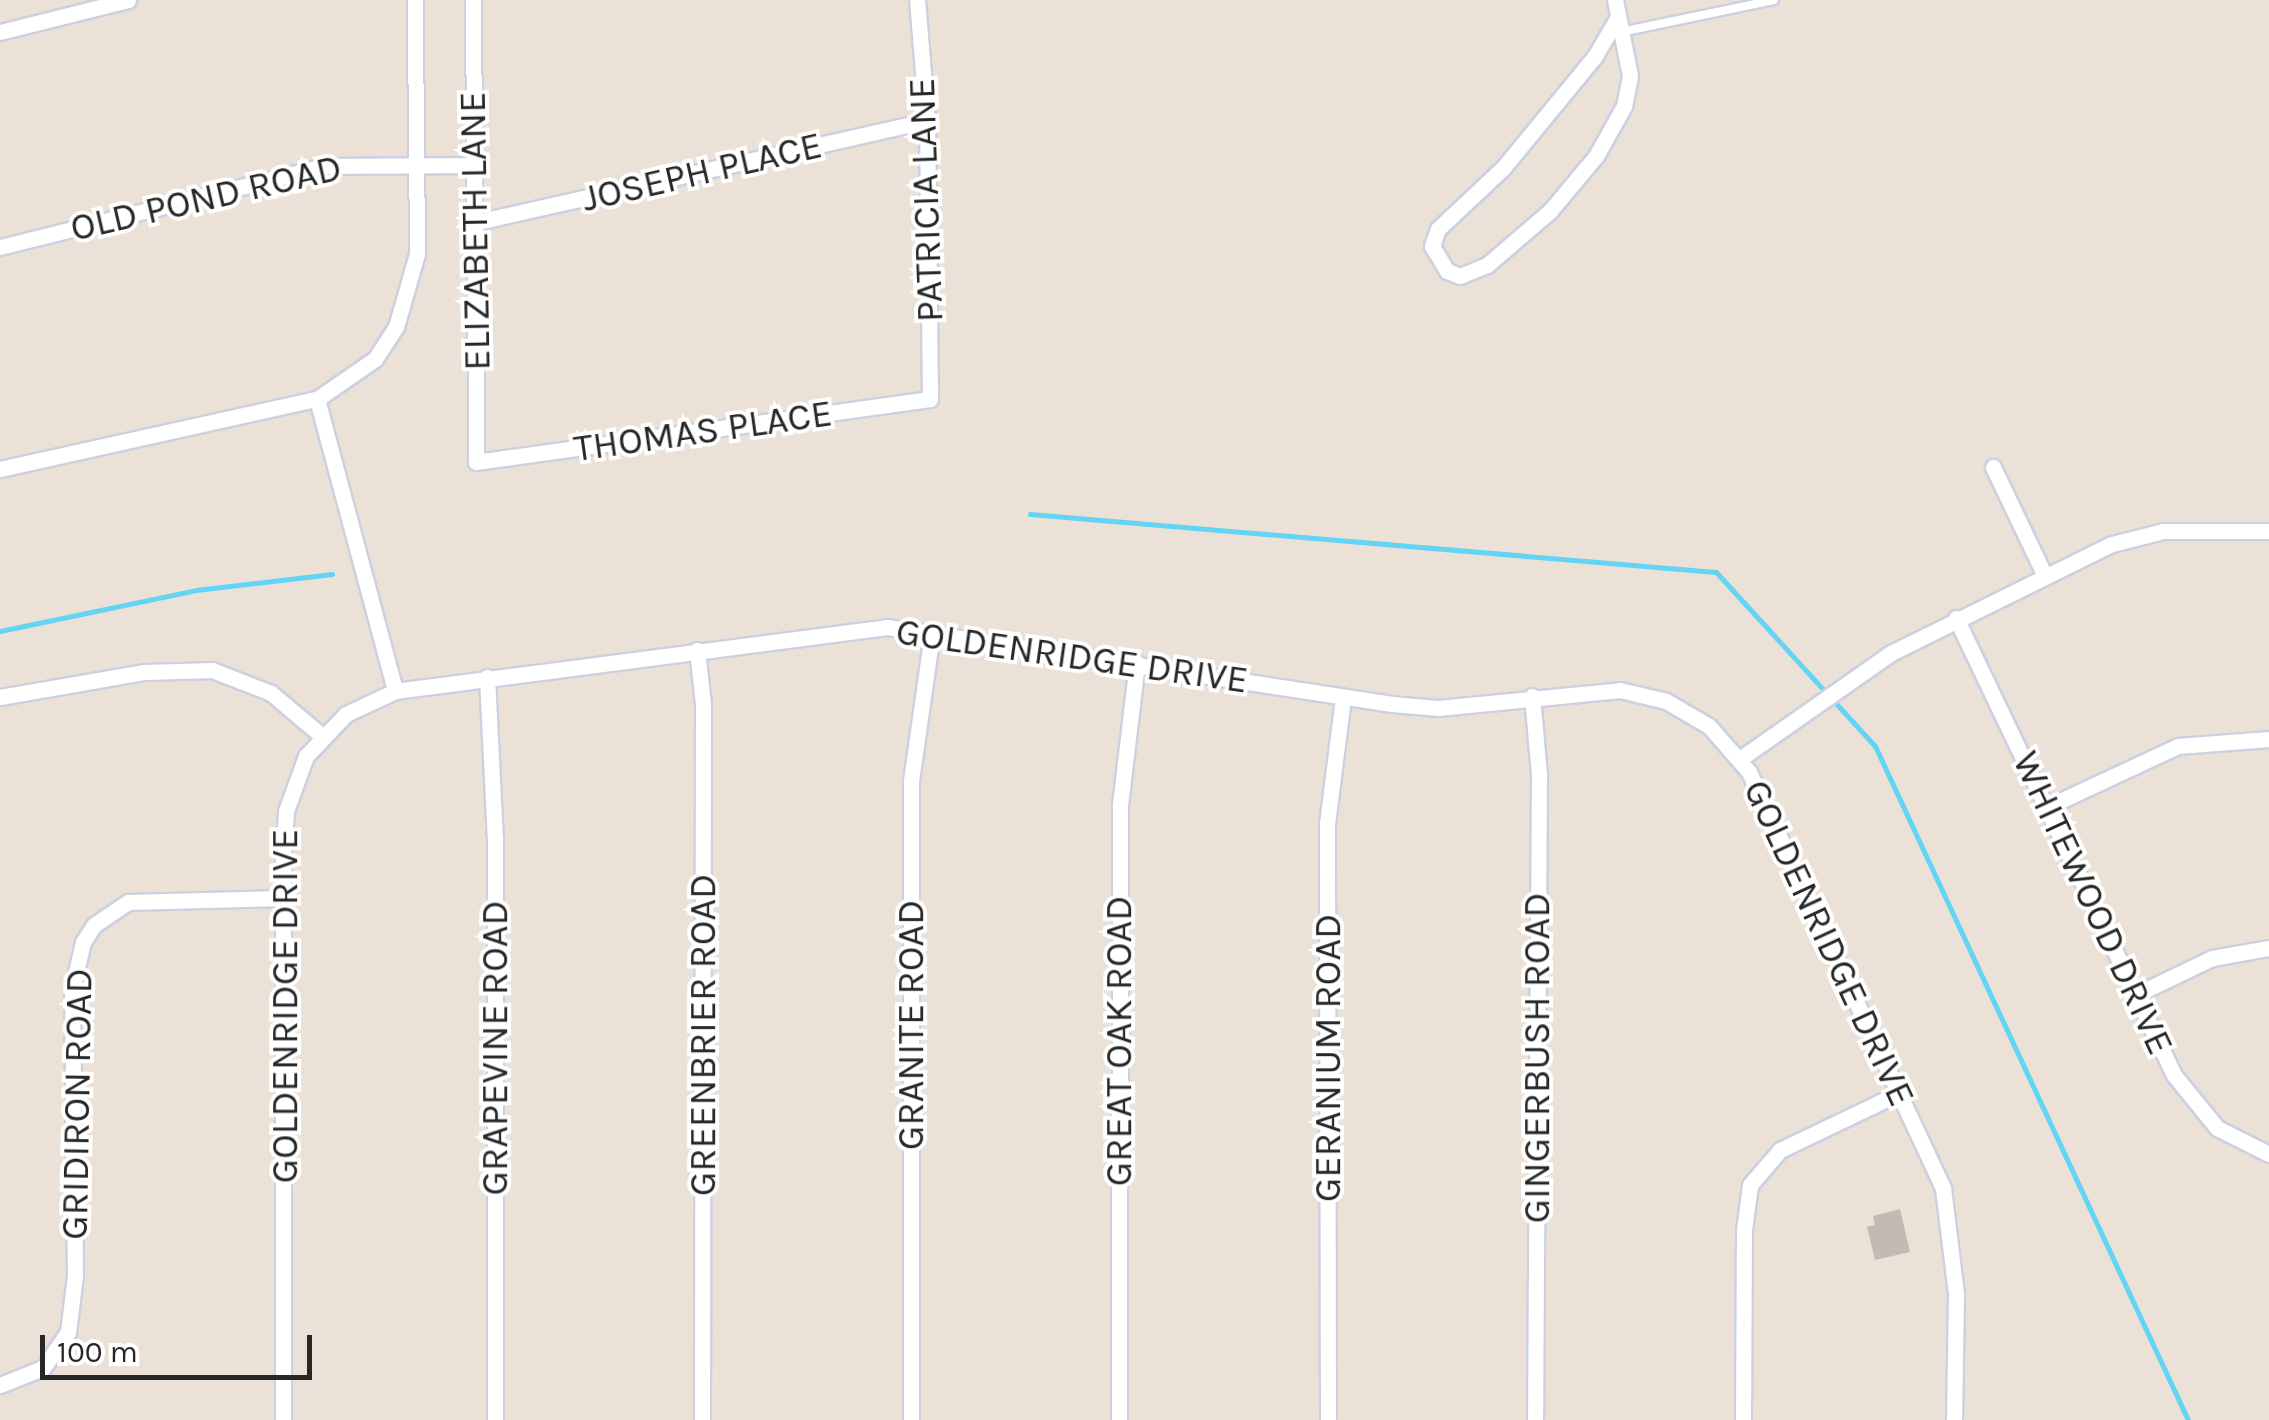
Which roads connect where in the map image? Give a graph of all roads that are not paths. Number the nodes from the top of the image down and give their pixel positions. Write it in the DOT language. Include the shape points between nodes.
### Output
graph roads {
  1 [pos="128,0"];
  2 [pos="414,0"];
  3 [pos="492,0"];
  4 [pos="917,0"];
  5 [pos="1615,0"];
  6 [pos="1774,0"];
  7 [pos="473,2"];
  8 [pos="1619,25"];
  9 [pos="0,32"];
  10 [pos="927,121"];
  11 [pos="414,163"];
  12 [pos="474,165"];
  13 [pos="477,222"];
  14 [pos="0,246"];
  15 [pos="317,399"];
  16 [pos="930,399"];
  17 [pos="476,462"];
  18 [pos="1993,467"];
  19 [pos="0,470"];
  20 [pos="2269,531"];
  21 [pos="2045,576"];
  22 [pos="1956,618"];
  23 [pos="932,633"];
  24 [pos="697,650"];
  25 [pos="1136,663"];
  26 [pos="487,677"];
  27 [pos="395,691"];
  28 [pos="1532,696"];
  29 [pos="0,697"];
  30 [pos="1342,697"];
  31 [pos="322,736"];
  32 [pos="2269,740"];
  33 [pos="1741,758"];
  34 [pos="2047,807"];
  35 [pos="283,898"];
  36 [pos="2269,948"];
  37 [pos="2136,996"];
  38 [pos="1899,1093"];
  39 [pos="2269,1154"];
  40 [pos="0,1385"];
  41 [pos="283,1420"];
  42 [pos="495,1420"];
  43 [pos="702,1420"];
  44 [pos="911,1420"];
  45 [pos="1119,1420"];
  46 [pos="1328,1420"];
  47 [pos="1536,1420"];
  48 [pos="1743,1420"];
  49 [pos="1954,1420"];
  1 -- 9 [label="street"];
  2 -- 11 [label="street"];
  3 -- 7 [label="street"];
  4 -- 10 [label="street, PATRICIA LANE"];
  5 -- 8 [label="street"];
  6 -- 8 [label="lane"];
  7 -- 12 [label="street, ELIZABETH LANE"];
  8 -- 8 [label="street" via="1503,168 1438,229 1432,246 1447,271 1460,276 1486,265 1550,211 1596,156 1624,106 1630,76"];
  10 -- 13 [label="street, JOSEPH PLACE"];
  10 -- 16 [label="street, PATRICIA LANE"];
  11 -- 12 [label="street, OLD POND ROAD"];
  11 -- 14 [label="street, OLD POND ROAD" via="325,166"];
  11 -- 15 [label="street" via="417,254 396,326 360,374"];
  12 -- 13 [label="street, ELIZABETH LANE"];
  13 -- 17 [label="street, ELIZABETH LANE"];
  15 -- 19 [label="street"];
  15 -- 27 [label="street"];
  16 -- 17 [label="street, THOMAS PLACE"];
  18 -- 21 [label="street"];
  20 -- 21 [label="street" via="2189,530 2130,538"];
  21 -- 22 [label="street"];
  22 -- 33 [label="street" via="1891,653"];
  22 -- 34 [label="street, WHITEWOOD DRIVE"];
  23 -- 24 [label="street, GOLDENRIDGE DRIVE" via="866,628"];
  23 -- 25 [label="street, GOLDENRIDGE DRIVE"];
  23 -- 44 [label="street, GRANITE ROAD" via="911,781"];
  24 -- 26 [label="street, GOLDENRIDGE DRIVE"];
  24 -- 43 [label="street, GREENBRIER ROAD" via="703,704"];
  25 -- 30 [label="street, GOLDENRIDGE DRIVE"];
  25 -- 45 [label="street, GREAT OAK ROAD" via="1120,805"];
  26 -- 27 [label="street, GOLDENRIDGE DRIVE"];
  26 -- 42 [label="street, GRAPEVINE ROAD" via="495,838"];
  27 -- 31 [label="street, GOLDENRIDGE DRIVE" via="346,714"];
  28 -- 30 [label="street, GOLDENRIDGE DRIVE" via="1438,708"];
  28 -- 33 [label="street, GOLDENRIDGE DRIVE" via="1620,690 1651,696 1709,726"];
  28 -- 47 [label="street, GINGERBUSH ROAD" via="1540,774"];
  29 -- 31 [label="street" via="146,672 212,670 271,693"];
  30 -- 46 [label="street, GERANIUM ROAD" via="1327,824"];
  31 -- 35 [label="street, GOLDENRIDGE DRIVE" via="306,756 286,811"];
  32 -- 34 [label="street" via="2178,746"];
  33 -- 38 [label="street, GOLDENRIDGE DRIVE"];
  34 -- 37 [label="street, WHITEWOOD DRIVE"];
  35 -- 40 [label="street, GRIDIRON ROAD" via="139,900 116,907 83,942 72,990 70,1318 64,1341 43,1368"];
  35 -- 41 [label="street, GOLDENRIDGE DRIVE"];
  36 -- 37 [label="street" via="2212,958"];
  37 -- 39 [label="street, WHITEWOOD DRIVE" via="2198,1112 2238,1142"];
  38 -- 48 [label="street" via="1780,1150 1750,1185"];
  38 -- 49 [label="street, GOLDENRIDGE DRIVE" via="1950,1210"];
}
